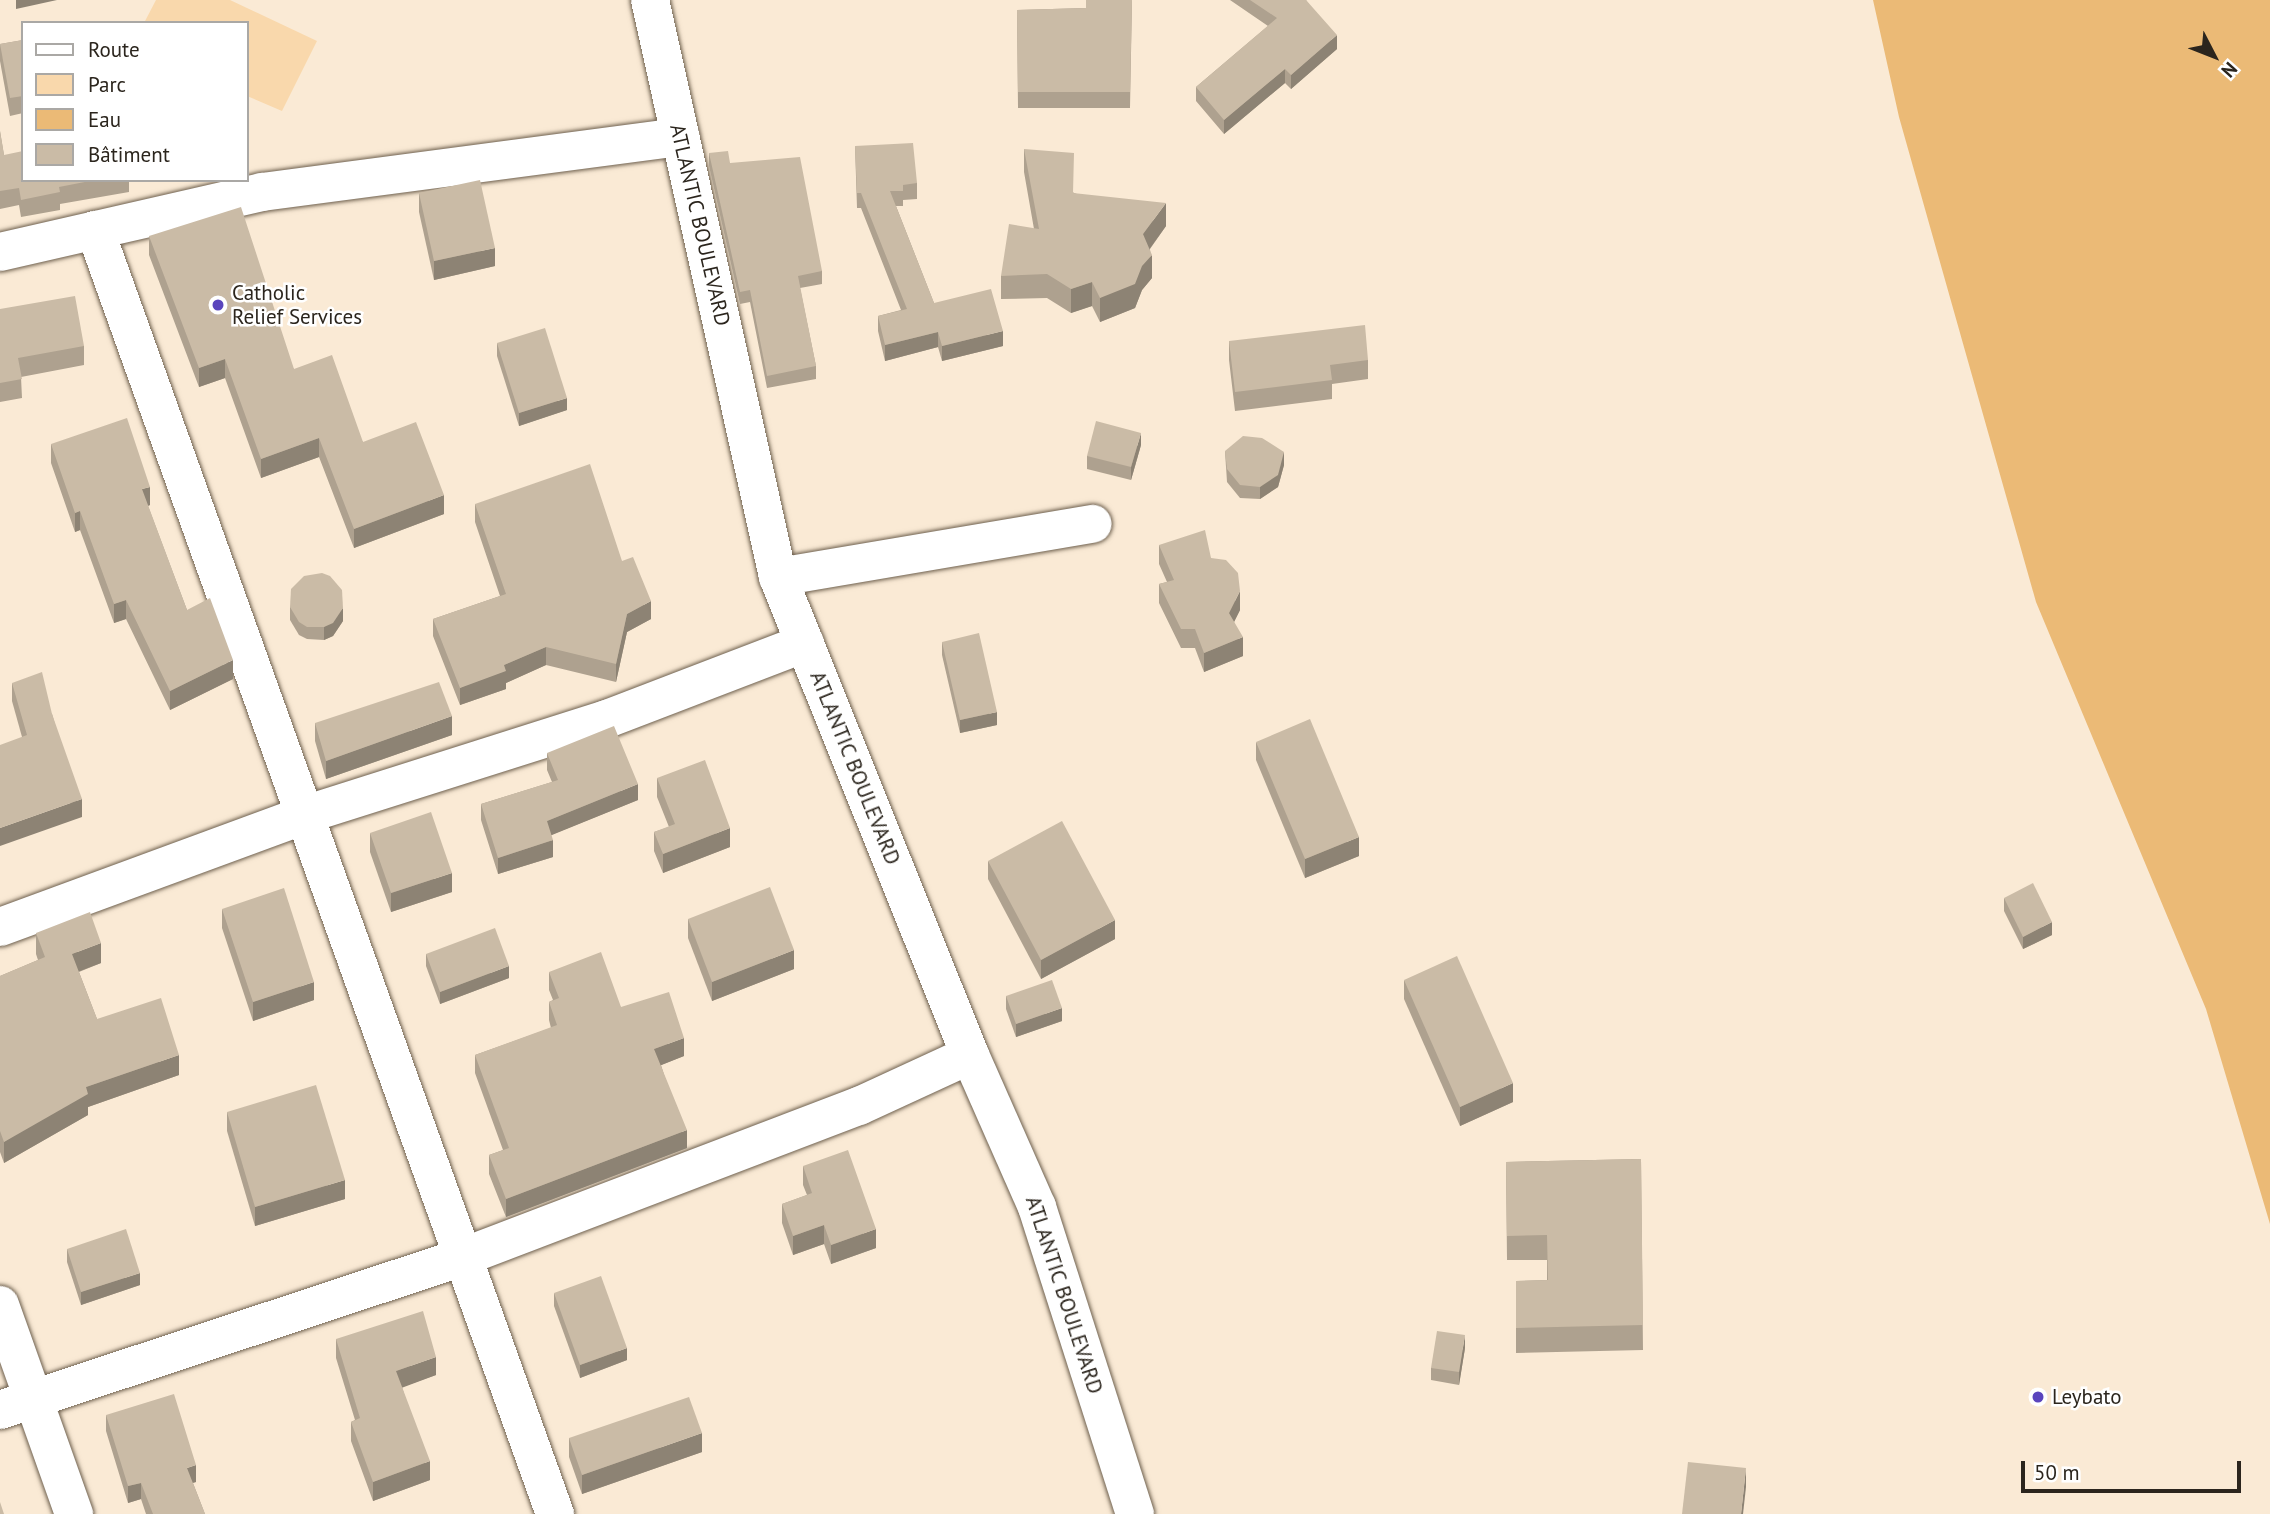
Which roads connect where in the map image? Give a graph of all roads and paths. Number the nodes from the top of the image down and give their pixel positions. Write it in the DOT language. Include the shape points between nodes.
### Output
graph roads {
  1 [pos="650,0"];
  2 [pos="680,137"];
  3 [pos="95,230"];
  4 [pos="0,252"];
  5 [pos="1093,524"];
  6 [pos="778,576"];
  7 [pos="806,643"];
  8 [pos="304,815"];
  9 [pos="0,927"];
  10 [pos="970,1055"];
  11 [pos="463,1257"];
  12 [pos="0,1305"];
  13 [pos="16,1405"];
  14 [pos="74,1514"];
  15 [pos="555,1514"];
  16 [pos="1135,1514"];
  1 -- 2 [label="street, ATLANTIC BOULEVARD"];
  2 -- 3 [label="street" via="262,192"];
  2 -- 6 [label="street, ATLANTIC BOULEVARD"];
  3 -- 4 [label="street"];
  3 -- 8 [label="street"];
  5 -- 6 [label="street"];
  6 -- 7 [label="street, ATLANTIC BOULEVARD"];
  7 -- 8 [label="street" via="607,719"];
  7 -- 10 [label="street, ATLANTIC BOULEVARD"];
  8 -- 9 [label="street"];
  8 -- 11 [label="street"];
  10 -- 11 [label="street" via="859,1106"];
  10 -- 16 [label="street, ATLANTIC BOULEVARD" via="1037,1207"];
  11 -- 13 [label="street"];
  11 -- 15 [label="street"];
  12 -- 13 [label="street"];
  13 -- 14 [label="street"];
}
